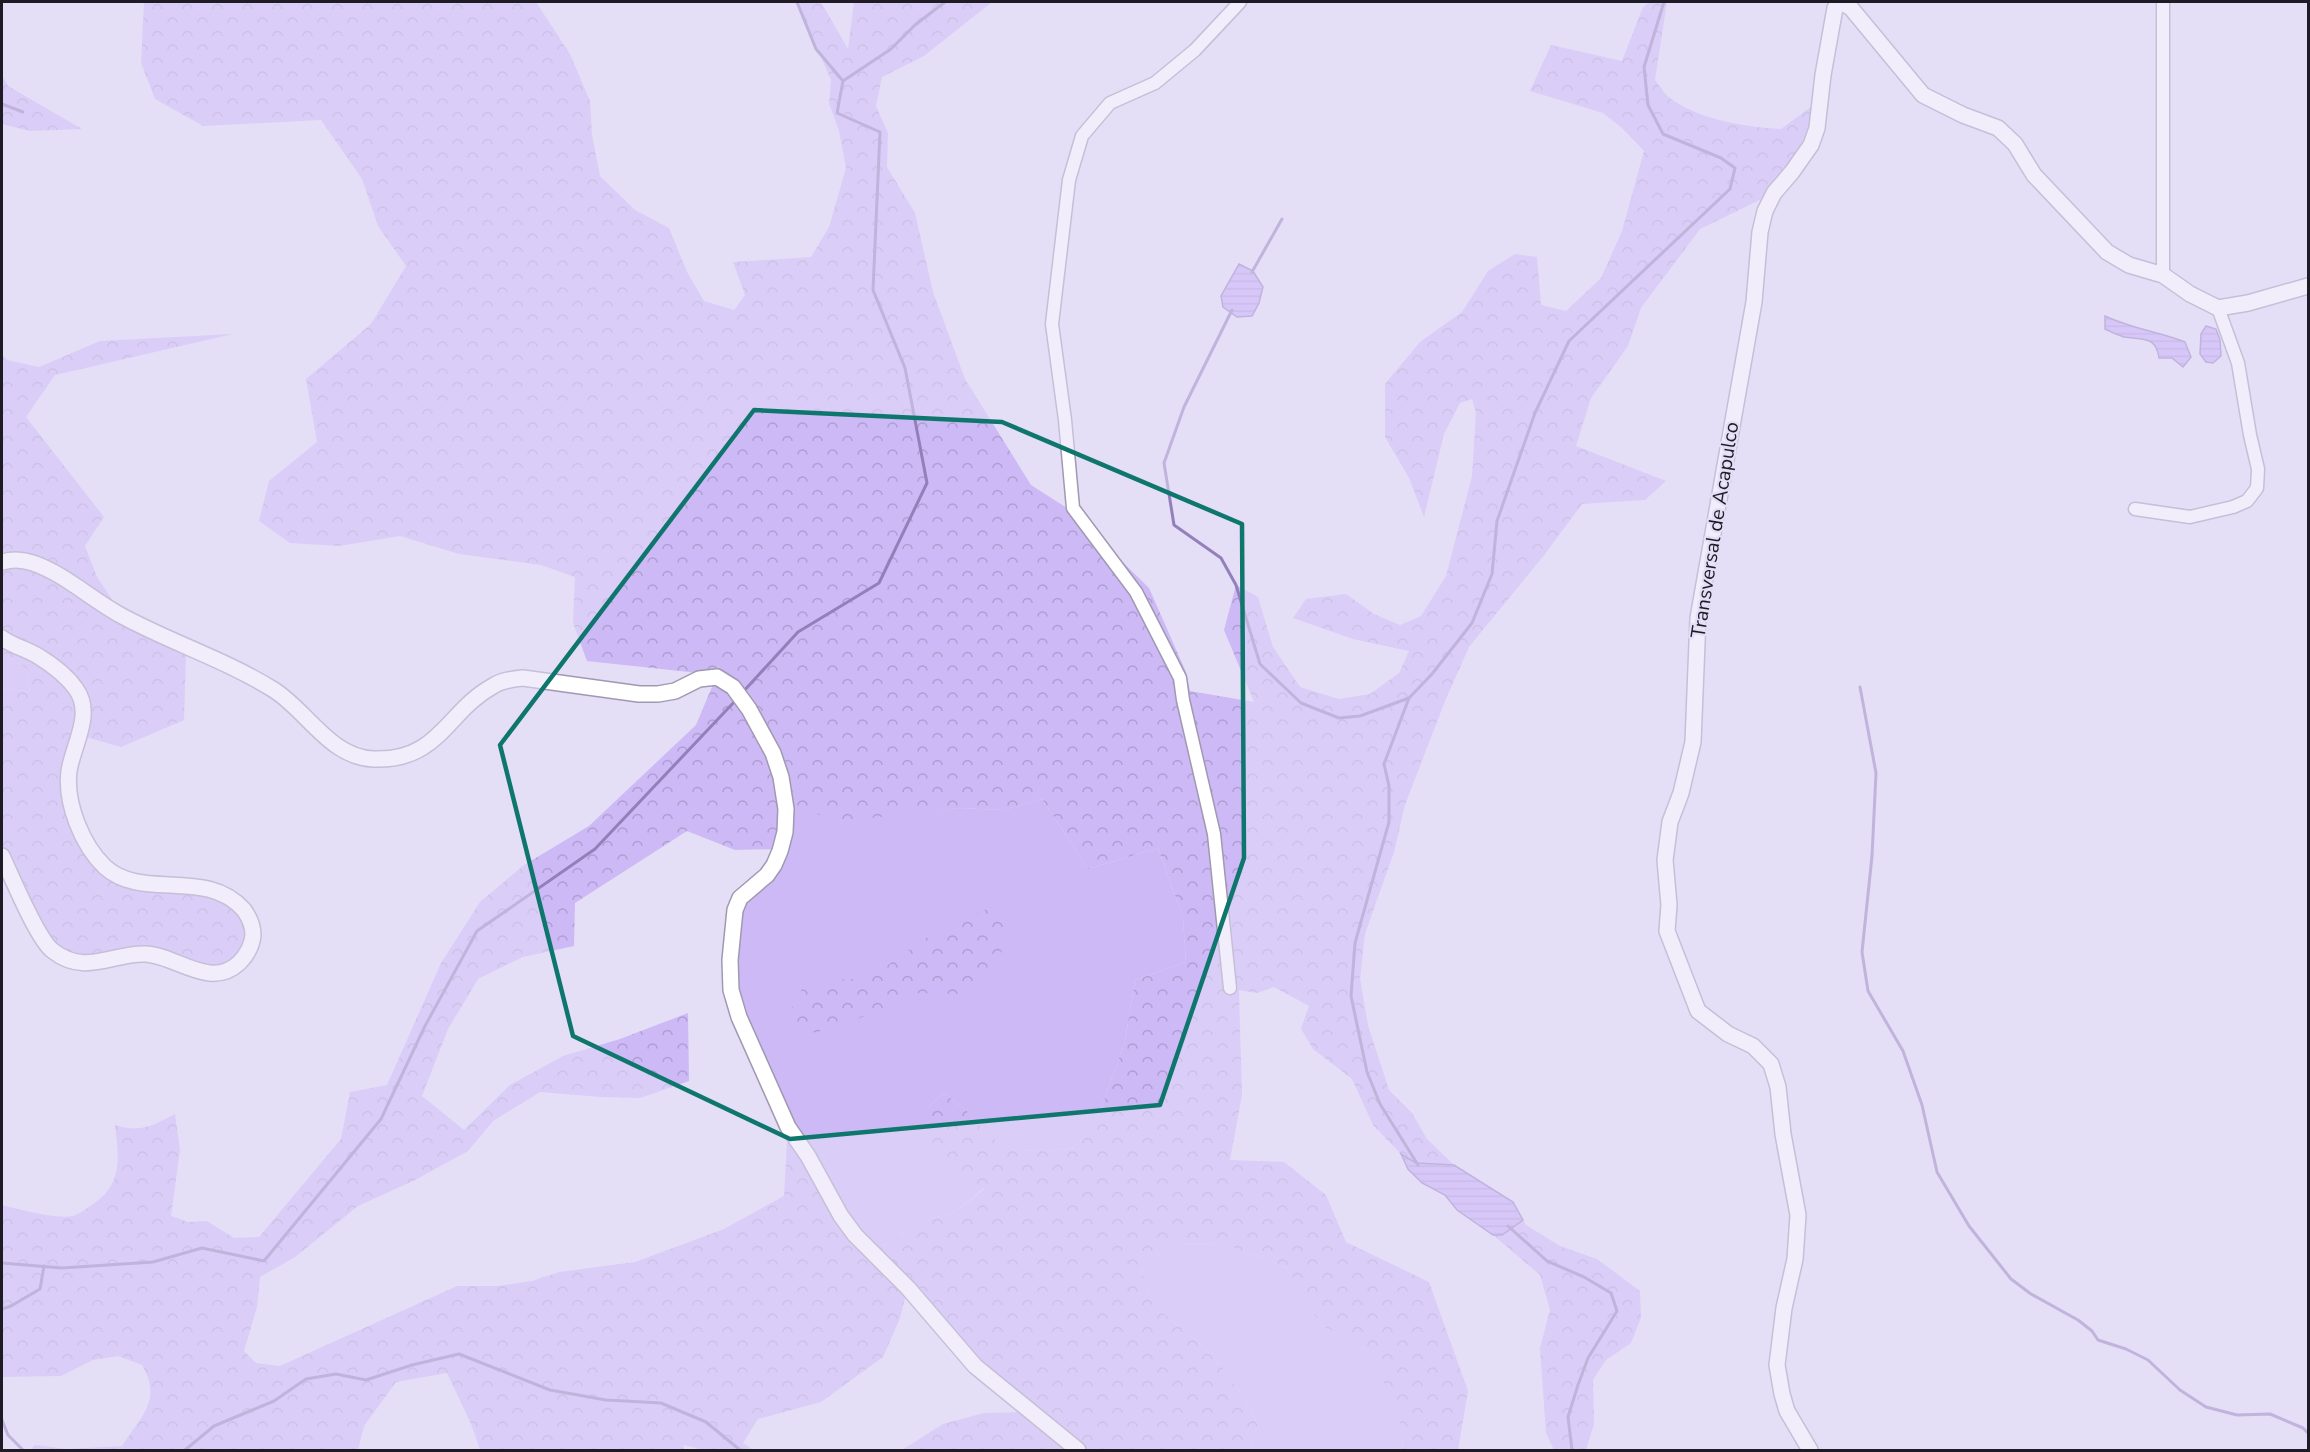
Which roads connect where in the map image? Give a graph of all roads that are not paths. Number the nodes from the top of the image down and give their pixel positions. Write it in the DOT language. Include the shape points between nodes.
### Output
graph roads {
  1 [pos="1240,2"];
  2 [pos="2163,2"];
  3 [pos="1838,3"];
  4 [pos="2163,275"];
  5 [pos="2308,285"];
  6 [pos="2218,308"];
  7 [pos="2135,509"];
  8 [pos="2,561"];
  9 [pos="2,638"];
  10 [pos="2,856"];
  11 [pos="1230,988"];
  12 [pos="1078,1450"];
  13 [pos="1810,1450"];
  1 -- 11 [label="street" via="1195,51 1155,84 1110,103 1082,136 1069,180 1052,324 1073,508 1136,592 1180,678 1214,834"];
  2 -- 4 [label="street"];
  3 -- 4 [label="street" via="1847,5 1864,23 1923,94 1998,128 2015,144 2034,175 2107,252 2130,265"];
  3 -- 13 [label="street, Transversal de Acapulco" via="1811,145 1774,193 1760,231 1750,325 1698,618 1693,742 1682,793 1670,822 1665,860 1668,931 1698,1011 1728,1034 1753,1046 1771,1064 1778,1087 1798,1215 1795,1259 1777,1365 1787,1411"];
  4 -- 6 [label="street"];
  5 -- 6 [label="street"];
  6 -- 7 [label="street" via="2238,363 2258,469 2257,488 2247,501 2190,517"];
  8 -- 12 [label="street" via="17,559 48,569 122,616 239,670 276,691 334,744 371,759 424,747 481,694 507,680 524,678 639,694 675,691 708,676 727,682 749,709 773,753 786,809 785,832 774,866 747,890 735,910 730,960 731,990 739,1017 788,1127 855,1235 908,1288 975,1366"];
  9 -- 10 [label="street" via="56,669 76,688 82,701 84,715 69,773 70,797 93,853 106,868 122,876 144,883 197,886 228,897 251,924 250,947 236,965 216,973 197,971 158,955 130,955 90,964 67,958 52,951 42,936"];
}
